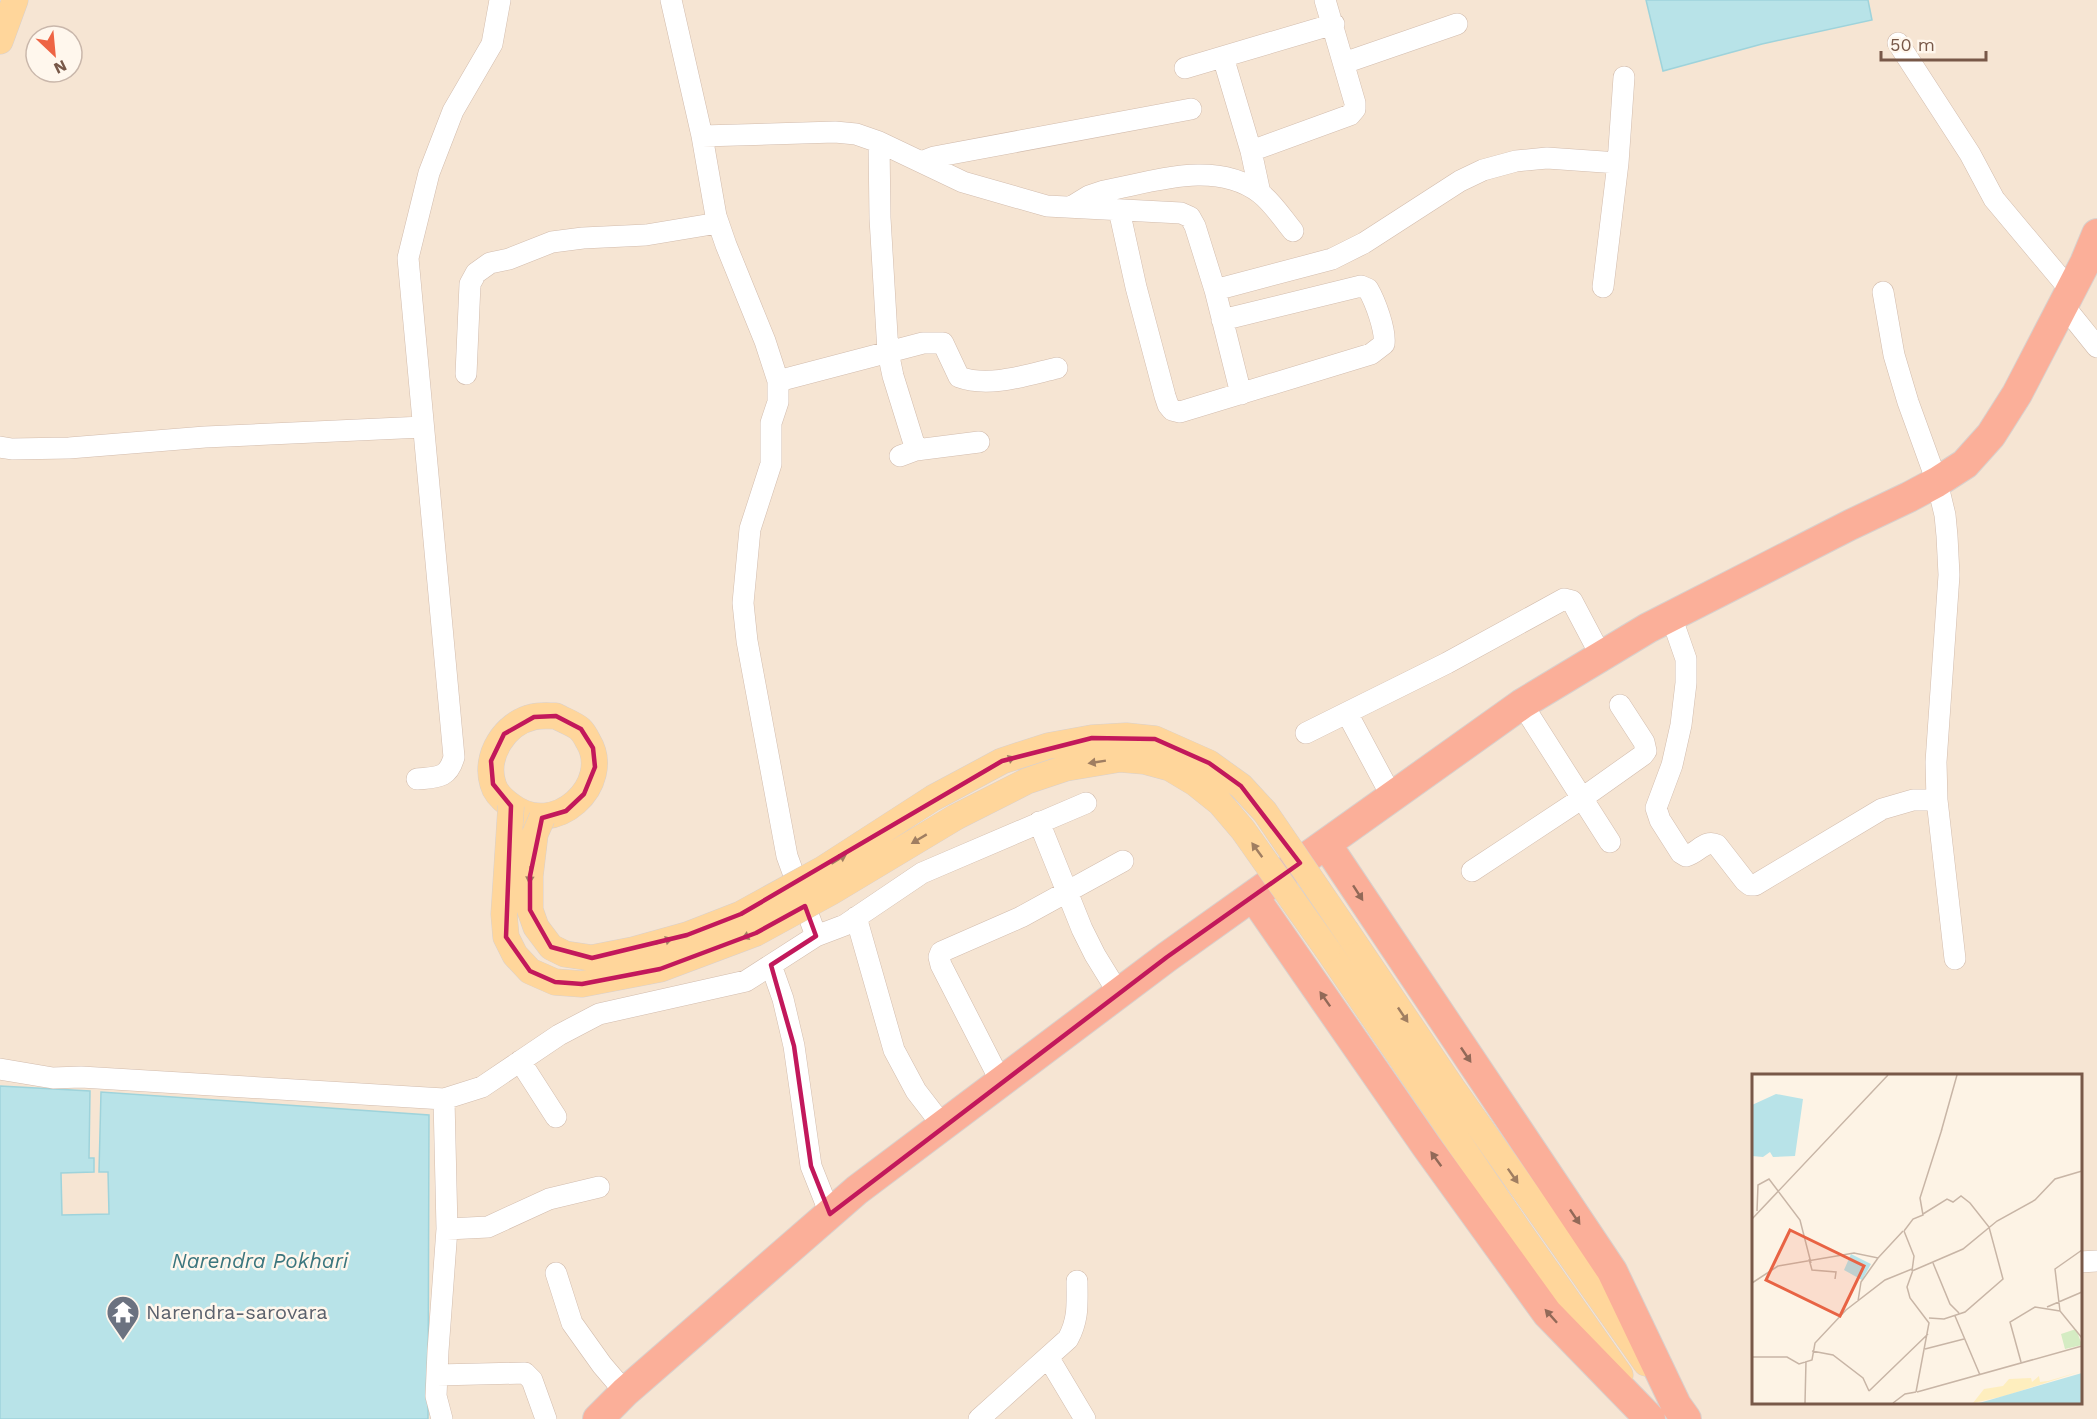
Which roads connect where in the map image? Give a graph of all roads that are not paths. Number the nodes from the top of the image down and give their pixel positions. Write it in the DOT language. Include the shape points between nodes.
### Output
graph roads {
  1 [pos="15,0"];
  2 [pos="500,0"];
  3 [pos="671,0"];
  4 [pos="1325,0"];
  5 [pos="1334,24"];
  6 [pos="1457,24"];
  7 [pos="0,41"];
  8 [pos="1898,43"];
  9 [pos="1223,57"];
  10 [pos="1344,63"];
  11 [pos="1185,68"];
  12 [pos="1624,77"];
  13 [pos="1191,109"];
  14 [pos="702,136"];
  15 [pos="879,142"];
  16 [pos="1251,151"];
  17 [pos="921,162"];
  18 [pos="1618,163"];
  19 [pos="1260,193"];
  20 [pos="1071,207"];
  21 [pos="1119,210"];
  22 [pos="718,223"];
  23 [pos="1293,231"];
  24 [pos="2097,234"];
  25 [pos="2091,264"];
  26 [pos="1603,286"];
  27 [pos="1215,290"];
  28 [pos="1883,292"];
  29 [pos="2067,298"];
  30 [pos="1222,320"];
  31 [pos="2097,347"];
  32 [pos="888,352"];
  33 [pos="1057,368"];
  34 [pos="466,374"];
  35 [pos="778,381"];
  36 [pos="1241,394"];
  37 [pos="423,427"];
  38 [pos="979,442"];
  39 [pos="0,447"];
  40 [pos="1937,482"];
  41 [pos="1671,616"];
  42 [pos="1601,656"];
  43 [pos="1522,704"];
  44 [pos="1620,705"];
  45 [pos="1347,713"];
  46 [pos="1306,733"];
  47 [pos="417,779"];
  48 [pos="1392,797"];
  49 [pos="1581,799"];
  50 [pos="1937,800"];
  51 [pos="1086,803"];
  52 [pos="511,806"];
  53 [pos="542,818"];
  54 [pos="1039,822"];
  55 [pos="1611,842"];
  56 [pos="1326,844"];
  57 [pos="1123,861"];
  58 [pos="1472,871"];
  59 [pos="1066,892"];
  60 [pos="1254,896"];
  61 [pos="856,917"];
  62 [pos="816,936"];
  63 [pos="1956,959"];
  64 [pos="771,965"];
  65 [pos="1119,993"];
  66 [pos="520,1061"];
  67 [pos="0,1069"];
  68 [pos="1001,1082"];
  69 [pos="444,1099"];
  70 [pos="556,1117"];
  71 [pos="943,1126"];
  72 [pos="599,1186"];
  73 [pos="830,1214"];
  74 [pos="447,1230"];
  75 [pos="2097,1261"];
  76 [pos="2082,1262"];
  77 [pos="556,1273"];
  78 [pos="1077,1281"];
  79 [pos="1048,1357"];
  80 [pos="437,1375"];
  81 [pos="625,1392"];
  82 [pos="1666,1415"];
  83 [pos="442,1419"];
  84 [pos="546,1419"];
  85 [pos="598,1419"];
  86 [pos="979,1419"];
  87 [pos="1085,1419"];
  1 -- 7 [label="main road"];
  2 -- 37 [label="street" via="492,45 453,111 429,172 408,258"];
  3 -- 14 [label="street"];
  4 -- 5 [label="street"];
  5 -- 9 [label="street"];
  5 -- 10 [label="street"];
  6 -- 10 [label="street"];
  8 -- 29 [label="street" via="1965,145 1994,199"];
  9 -- 11 [label="street"];
  9 -- 16 [label="street"];
  10 -- 16 [label="street" via="1355,103 1350,115"];
  12 -- 18 [label="street"];
  13 -- 17 [label="street" via="934,156"];
  14 -- 15 [label="street" via="835,132"];
  14 -- 22 [label="street"];
  15 -- 17 [label="street"];
  15 -- 32 [label="street"];
  16 -- 19 [label="street"];
  17 -- 20 [label="street" via="963,182 1047,206"];
  18 -- 26 [label="street"];
  18 -- 27 [label="street" via="1547,159 1516,161 1483,170 1332,259"];
  19 -- 20 [label="street" via="1227,178 1204,174 1104,191"];
  19 -- 23 [label="street"];
  20 -- 21 [label="street"];
  21 -- 27 [label="street" via="1181,213 1190,217"];
  21 -- 36 [label="street" via="1168,405 1180,412"];
  22 -- 34 [label="street" via="646,235 552,242 490,263 476,273 470,284"];
  22 -- 35 [label="street"];
  24 -- 25 [label="highway"];
  25 -- 29 [label="highway"];
  27 -- 30 [label="street"];
  28 -- 40 [label="street" via="1894,355"];
  29 -- 31 [label="street"];
  29 -- 40 [label="highway" via="2018,394 1991,435 1965,464"];
  30 -- 36 [label="street"];
  30 -- 36 [label="street" via="1361,286 1372,296 1385,337 1384,344 1371,354"];
  32 -- 33 [label="street" via="922,343 943,343 959,378 969,381 1001,380"];
  32 -- 35 [label="street"];
  32 -- 38 [label="street" via="908,453"];
  35 -- 62 [label="street" via="778,402 771,423 771,464 750,529 743,603 787,856"];
  37 -- 39 [label="street" via="69,448"];
  37 -- 47 [label="street" via="454,758 450,770 443,775"];
  40 -- 41 [label="highway"];
  40 -- 50 [label="street" via="1945,515 1949,575 1936,762"];
  41 -- 42 [label="highway"];
  41 -- 50 [label="street" via="1686,659 1686,683 1674,755 1656,808 1681,853 1692,855 1707,843 1717,845 1745,881 1755,885 1882,809 1913,800"];
  42 -- 43 [label="highway"];
  42 -- 45 [label="street" via="1576,607 1564,599"];
  43 -- 48 [label="highway"];
  43 -- 49 [label="street"];
  44 -- 49 [label="street" via="1646,751"];
  45 -- 46 [label="street"];
  45 -- 48 [label="street"];
  48 -- 56 [label="highway"];
  49 -- 55 [label="street"];
  49 -- 58 [label="street"];
  50 -- 63 [label="street"];
  51 -- 54 [label="street"];
  52 -- 53 [label="main road" via="519,813"];
  52 -- 53 [label="main road" via="493,784 491,761 496,745 519,722 556,716 580,729 593,748 595,767 584,794 566,811"];
  82 -- 52 [label="main road, one-way, bridge" via="1517,1228 1243,830 1220,803 1170,768 1120,759 1066,768 1027,781 956,817 756,933 660,969 582,984 555,982 530,971 515,955 506,937"];
  53 -- 82 [label="main road, one-way, bridge" via="535,834 530,876 530,910 536,927 551,947 565,954 592,958 687,935 741,914 823,869 933,798 1002,761 1048,746 1092,738 1155,739 1209,763 1240,786 1264,812 1459,1099"];
  54 -- 59 [label="street"];
  54 -- 61 [label="street" via="922,873"];
  56 -- 60 [label="highway"];
  56 -- 82 [label="highway, one-way" via="1612,1271"];
  57 -- 59 [label="street"];
  59 -- 65 [label="street" via="1095,955"];
  59 -- 68 [label="street" via="1021,917 941,952 939,957"];
  60 -- 65 [label="highway"];
  82 -- 60 [label="highway, one-way" via="1547,1313"];
  61 -- 62 [label="street"];
  61 -- 71 [label="street" via="894,1050 916,1091"];
  62 -- 64 [label="street"];
  64 -- 66 [label="street" via="746,981 599,1014"];
  64 -- 73 [label="street" via="795,1046 811,1166"];
  65 -- 68 [label="highway"];
  66 -- 69 [label="street" via="482,1087"];
  66 -- 70 [label="street"];
  67 -- 69 [label="street" via="53,1078"];
  68 -- 71 [label="highway"];
  69 -- 74 [label="street"];
  71 -- 73 [label="highway"];
  72 -- 74 [label="street" via="549,1199 488,1227"];
  73 -- 81 [label="highway"];
  74 -- 80 [label="street"];
  75 -- 76 [label="street"];
  77 -- 81 [label="street" via="572,1323"];
  78 -- 79 [label="street" via="1075,1327"];
  79 -- 86 [label="street"];
  79 -- 87 [label="street"];
  80 -- 83 [label="street" via="436,1396"];
  80 -- 84 [label="street" via="525,1373 532,1380"];
  81 -- 85 [label="highway"];
}
